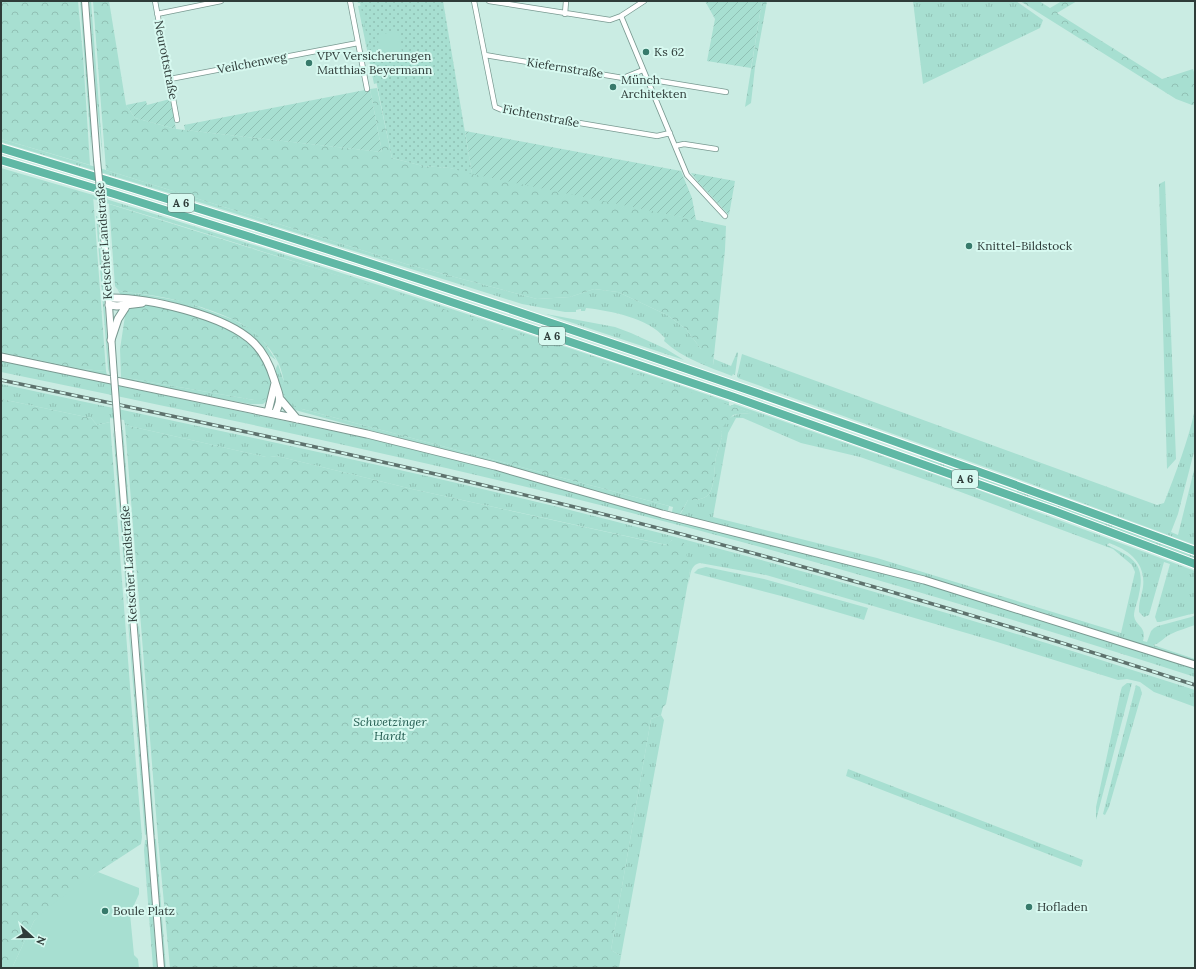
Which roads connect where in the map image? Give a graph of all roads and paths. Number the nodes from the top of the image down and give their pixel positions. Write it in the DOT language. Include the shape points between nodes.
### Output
graph roads {
  1 [pos="85,1"];
  2 [pos="155,1"];
  3 [pos="219,1"];
  4 [pos="350,1"];
  5 [pos="474,1"];
  6 [pos="489,1"];
  7 [pos="566,1"];
  8 [pos="642,2"];
  9 [pos="157,14"];
  10 [pos="565,14"];
  11 [pos="622,16"];
  12 [pos="358,43"];
  13 [pos="485,55"];
  14 [pos="643,70"];
  15 [pos="170,79"];
  16 [pos="647,79"];
  17 [pos="368,89"];
  18 [pos="726,92"];
  19 [pos="177,120"];
  20 [pos="670,133"];
  21 [pos="675,146"];
  22 [pos="1,148"];
  23 [pos="716,149"];
  24 [pos="1,160"];
  25 [pos="725,216"];
  26 [pos="108,301"];
  27 [pos="150,302"];
  28 [pos="127,305"];
  29 [pos="111,340"];
  30 [pos="1,357"];
  31 [pos="275,383"];
  32 [pos="280,400"];
  33 [pos="271,413"];
  34 [pos="298,419"];
  35 [pos="1195,551"];
  36 [pos="1195,564"];
  37 [pos="1195,665"];
  38 [pos="160,968"];
  1 -- 26 [label="street, Ketscher Landstraße, bridge"];
  2 -- 9 [label="street, Neurottstraße"];
  3 -- 9 [label="street"];
  4 -- 12 [label="street"];
  5 -- 13 [label="street, Fichtenstraße"];
  6 -- 10 [label="street"];
  7 -- 10 [label="street"];
  8 -- 11 [label="street"];
  9 -- 15 [label="street, Neurottstraße"];
  10 -- 11 [label="street" via="610,20"];
  11 -- 14 [label="street"];
  12 -- 15 [label="street, Veilchenweg"];
  12 -- 17 [label="street"];
  13 -- 14 [label="street, Kiefernstraße" via="623,78"];
  13 -- 20 [label="street, Fichtenstraße" via="495,107 657,136"];
  14 -- 16 [label="street"];
  15 -- 19 [label="street, Neurottstraße"];
  16 -- 18 [label="street"];
  16 -- 20 [label="street"];
  20 -- 21 [label="street"];
  21 -- 23 [label="street" via="684,144"];
  21 -- 25 [label="street" via="687,175"];
  22 -- 35 [label="highway, A 6" via="508,308 973,469"];
  24 -- 36 [label="highway, A 6" via="374,276 732,396"];
  26 -- 27 [label="main road"];
  26 -- 28 [label="main road" via="117,306"];
  26 -- 29 [label="street, Ketscher Landstraße"];
  27 -- 28 [label="main road"];
  27 -- 31 [label="main road" via="183,309 220,322 239,332 261,351"];
  28 -- 29 [label="main road" via="118,319"];
  29 -- 38 [label="street, Ketscher Landstraße, bridge"];
  30 -- 33 [label="main road"];
  31 -- 32 [label="main road"];
  31 -- 33 [label="main road"];
  32 -- 33 [label="main road"];
  32 -- 34 [label="main road"];
  33 -- 34 [label="main road"];
  34 -- 37 [label="main road" via="445,453 662,514 893,571"];
}
